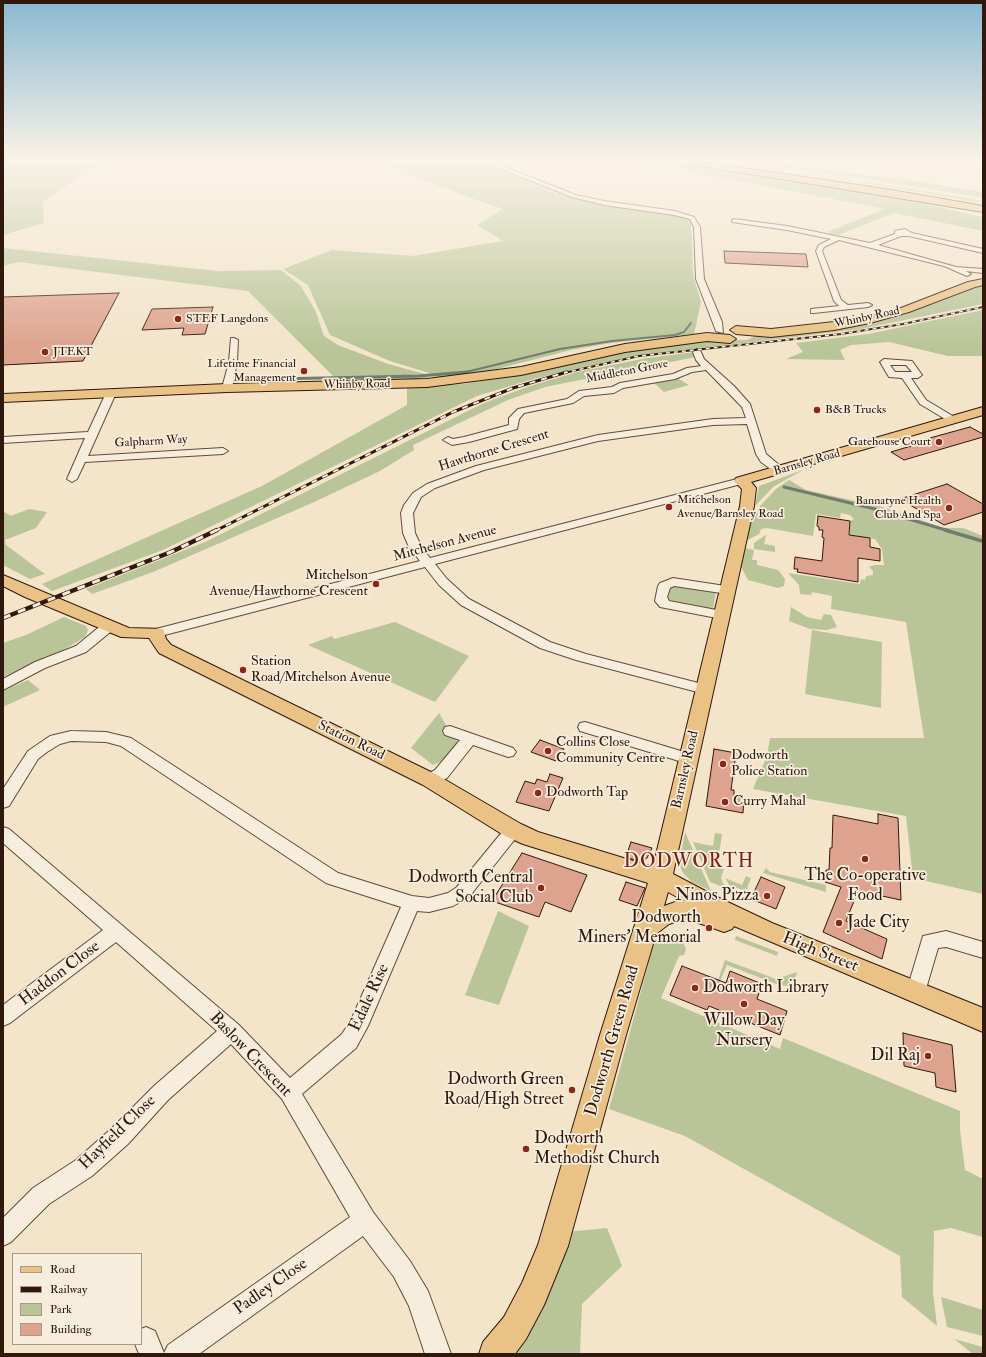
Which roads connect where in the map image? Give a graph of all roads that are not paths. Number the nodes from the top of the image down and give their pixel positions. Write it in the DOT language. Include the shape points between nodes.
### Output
graph roads {
  1 [pos="695,222"];
  2 [pos="742,222"];
  3 [pos="839,238"];
  4 [pos="871,245"];
  5 [pos="983,251"];
  6 [pos="946,266"];
  7 [pos="983,271"];
  8 [pos="975,280"];
  9 [pos="868,305"];
  10 [pos="846,308"];
  11 [pos="814,311"];
  12 [pos="716,331"];
  13 [pos="735,334"];
  14 [pos="234,340"];
  15 [pos="697,352"];
  16 [pos="708,367"];
  17 [pos="906,375"];
  18 [pos="227,388"];
  19 [pos="111,393"];
  20 [pos="3,398"];
  21 [pos="982,413"];
  22 [pos="953,420"];
  23 [pos="752,421"];
  24 [pos="92,435"];
  25 [pos="3,440"];
  26 [pos="448,440"];
  27 [pos="223,451"];
  28 [pos="81,459"];
  29 [pos="780,471"];
  30 [pos="72,479"];
  31 [pos="741,481"];
  32 [pos="428,564"];
  33 [pos="3,580"];
  34 [pos="728,590"];
  35 [pos="722,615"];
  36 [pos="109,626"];
  37 [pos="157,633"];
  38 [pos="3,685"];
  39 [pos="705,689"];
  40 [pos="585,727"];
  41 [pos="450,731"];
  42 [pos="470,738"];
  43 [pos="508,752"];
  44 [pos="689,759"];
  45 [pos="430,780"];
  46 [pos="3,802"];
  47 [pos="513,830"];
  48 [pos="3,833"];
  49 [pos="661,878"];
  50 [pos="412,903"];
  51 [pos="646,928"];
  52 [pos="116,930"];
  53 [pos="764,930"];
  54 [pos="983,950"];
  55 [pos="916,993"];
  56 [pos="3,1017"];
  57 [pos="983,1020"];
  58 [pos="232,1031"];
  59 [pos="288,1092"];
  60 [pos="365,1220"];
  61 [pos="3,1234"];
  62 [pos="177,1354"];
  63 [pos="438,1354"];
  64 [pos="495,1354"];
  1 -- 12 [label="street" via="700,279"];
  2 -- 3 [label="street"];
  3 -- 4 [label="street"];
  3 -- 10 [label="street" via="821,246 819,251 838,301"];
  4 -- 5 [label="street" via="903,232"];
  4 -- 6 [label="street"];
  6 -- 7 [label="street"];
  6 -- 8 [label="street"];
  7 -- 8 [label="highway, Whinby Road" via="972,271"];
  8 -- 13 [label="highway, Whinby Road" via="905,310 870,319 800,330"];
  9 -- 10 [label="street"];
  10 -- 11 [label="street"];
  12 -- 13 [label="highway, Whinby Road"];
  12 -- 13 [label="street"];
  12 -- 18 [label="highway, Whinby Road" via="680,341 604,352 521,371 457,381"];
  14 -- 18 [label="street" via="233,362"];
  15 -- 16 [label="street" via="700,360"];
  16 -- 23 [label="street" via="742,400"];
  16 -- 26 [label="street, Middleton Grove" via="620,386 614,390 582,393 570,401 521,411 514,418 514,426 510,428 465,440"];
  17 -- 22 [label="street" via="923,402"];
  18 -- 19 [label="highway, Whinby Road"];
  19 -- 20 [label="highway, Whinby Road"];
  19 -- 24 [label="street"];
  21 -- 22 [label="main road, Barnsley Road"];
  22 -- 29 [label="main road, Barnsley Road"];
  23 -- 29 [label="street" via="761,454"];
  23 -- 32 [label="street, Hawthorne Crescent" via="713,422 598,438 480,468 431,486 417,495 407,513 409,533 415,547"];
  24 -- 25 [label="street"];
  24 -- 28 [label="street"];
  27 -- 28 [label="street, Galpharm Way"];
  28 -- 30 [label="street"];
  29 -- 31 [label="main road, Barnsley Road"];
  31 -- 32 [label="street, Mitchelson Avenue"];
  31 -- 34 [label="main road, Barnsley Road" via="747,485 750,494"];
  32 -- 37 [label="street, Mitchelson Avenue"];
  32 -- 39 [label="street, Hawthorne Crescent" via="459,598 546,645 581,657"];
  33 -- 36 [label="main road"];
  34 -- 35 [label="main road, Barnsley Road"];
  34 -- 35 [label="street" via="672,582 664,586 661,601 664,604"];
  35 -- 39 [label="main road, Barnsley Road"];
  36 -- 37 [label="main road" via="131,633"];
  36 -- 38 [label="street" via="81,649 40,665"];
  37 -- 45 [label="main road, Station Road" via="158,640 166,649"];
  39 -- 44 [label="main road, Barnsley Road"];
  40 -- 44 [label="street" via="613,739"];
  41 -- 42 [label="street"];
  42 -- 43 [label="street"];
  42 -- 45 [label="street" via="441,774"];
  44 -- 49 [label="main road, Barnsley Road"];
  45 -- 47 [label="main road, Station Road"];
  46 -- 50 [label="street" via="33,755 42,748 55,740 71,736 106,737 126,742 332,878"];
  47 -- 49 [label="main road, Station Road" via="567,851"];
  47 -- 50 [label="street" via="463,892 453,900 429,905"];
  48 -- 52 [label="street, Baslow Crescent"];
  49 -- 51 [label="main road, Dodworth Green Road"];
  49 -- 53 [label="main road, High Street"];
  50 -- 59 [label="street, Edale Rise" via="349,1041"];
  51 -- 53 [label="main road" via="661,917 678,911 692,911 727,923"];
  51 -- 64 [label="main road, Dodworth Green Road" via="553,1246 533,1294 515,1328"];
  52 -- 56 [label="street, Haddon Close"];
  52 -- 58 [label="street, Baslow Crescent"];
  53 -- 55 [label="main road, High Street"];
  54 -- 55 [label="street" via="946,939 930,942"];
  55 -- 57 [label="main road, High Street"];
  58 -- 59 [label="street, Baslow Crescent"];
  58 -- 61 [label="street, Hayfield Close" via="161,1093 120,1136 84,1168 41,1196"];
  59 -- 60 [label="street, Baslow Crescent"];
  60 -- 62 [label="street, Padley Close"];
  60 -- 63 [label="street, Baslow Crescent" via="402,1269 419,1300"];
}
